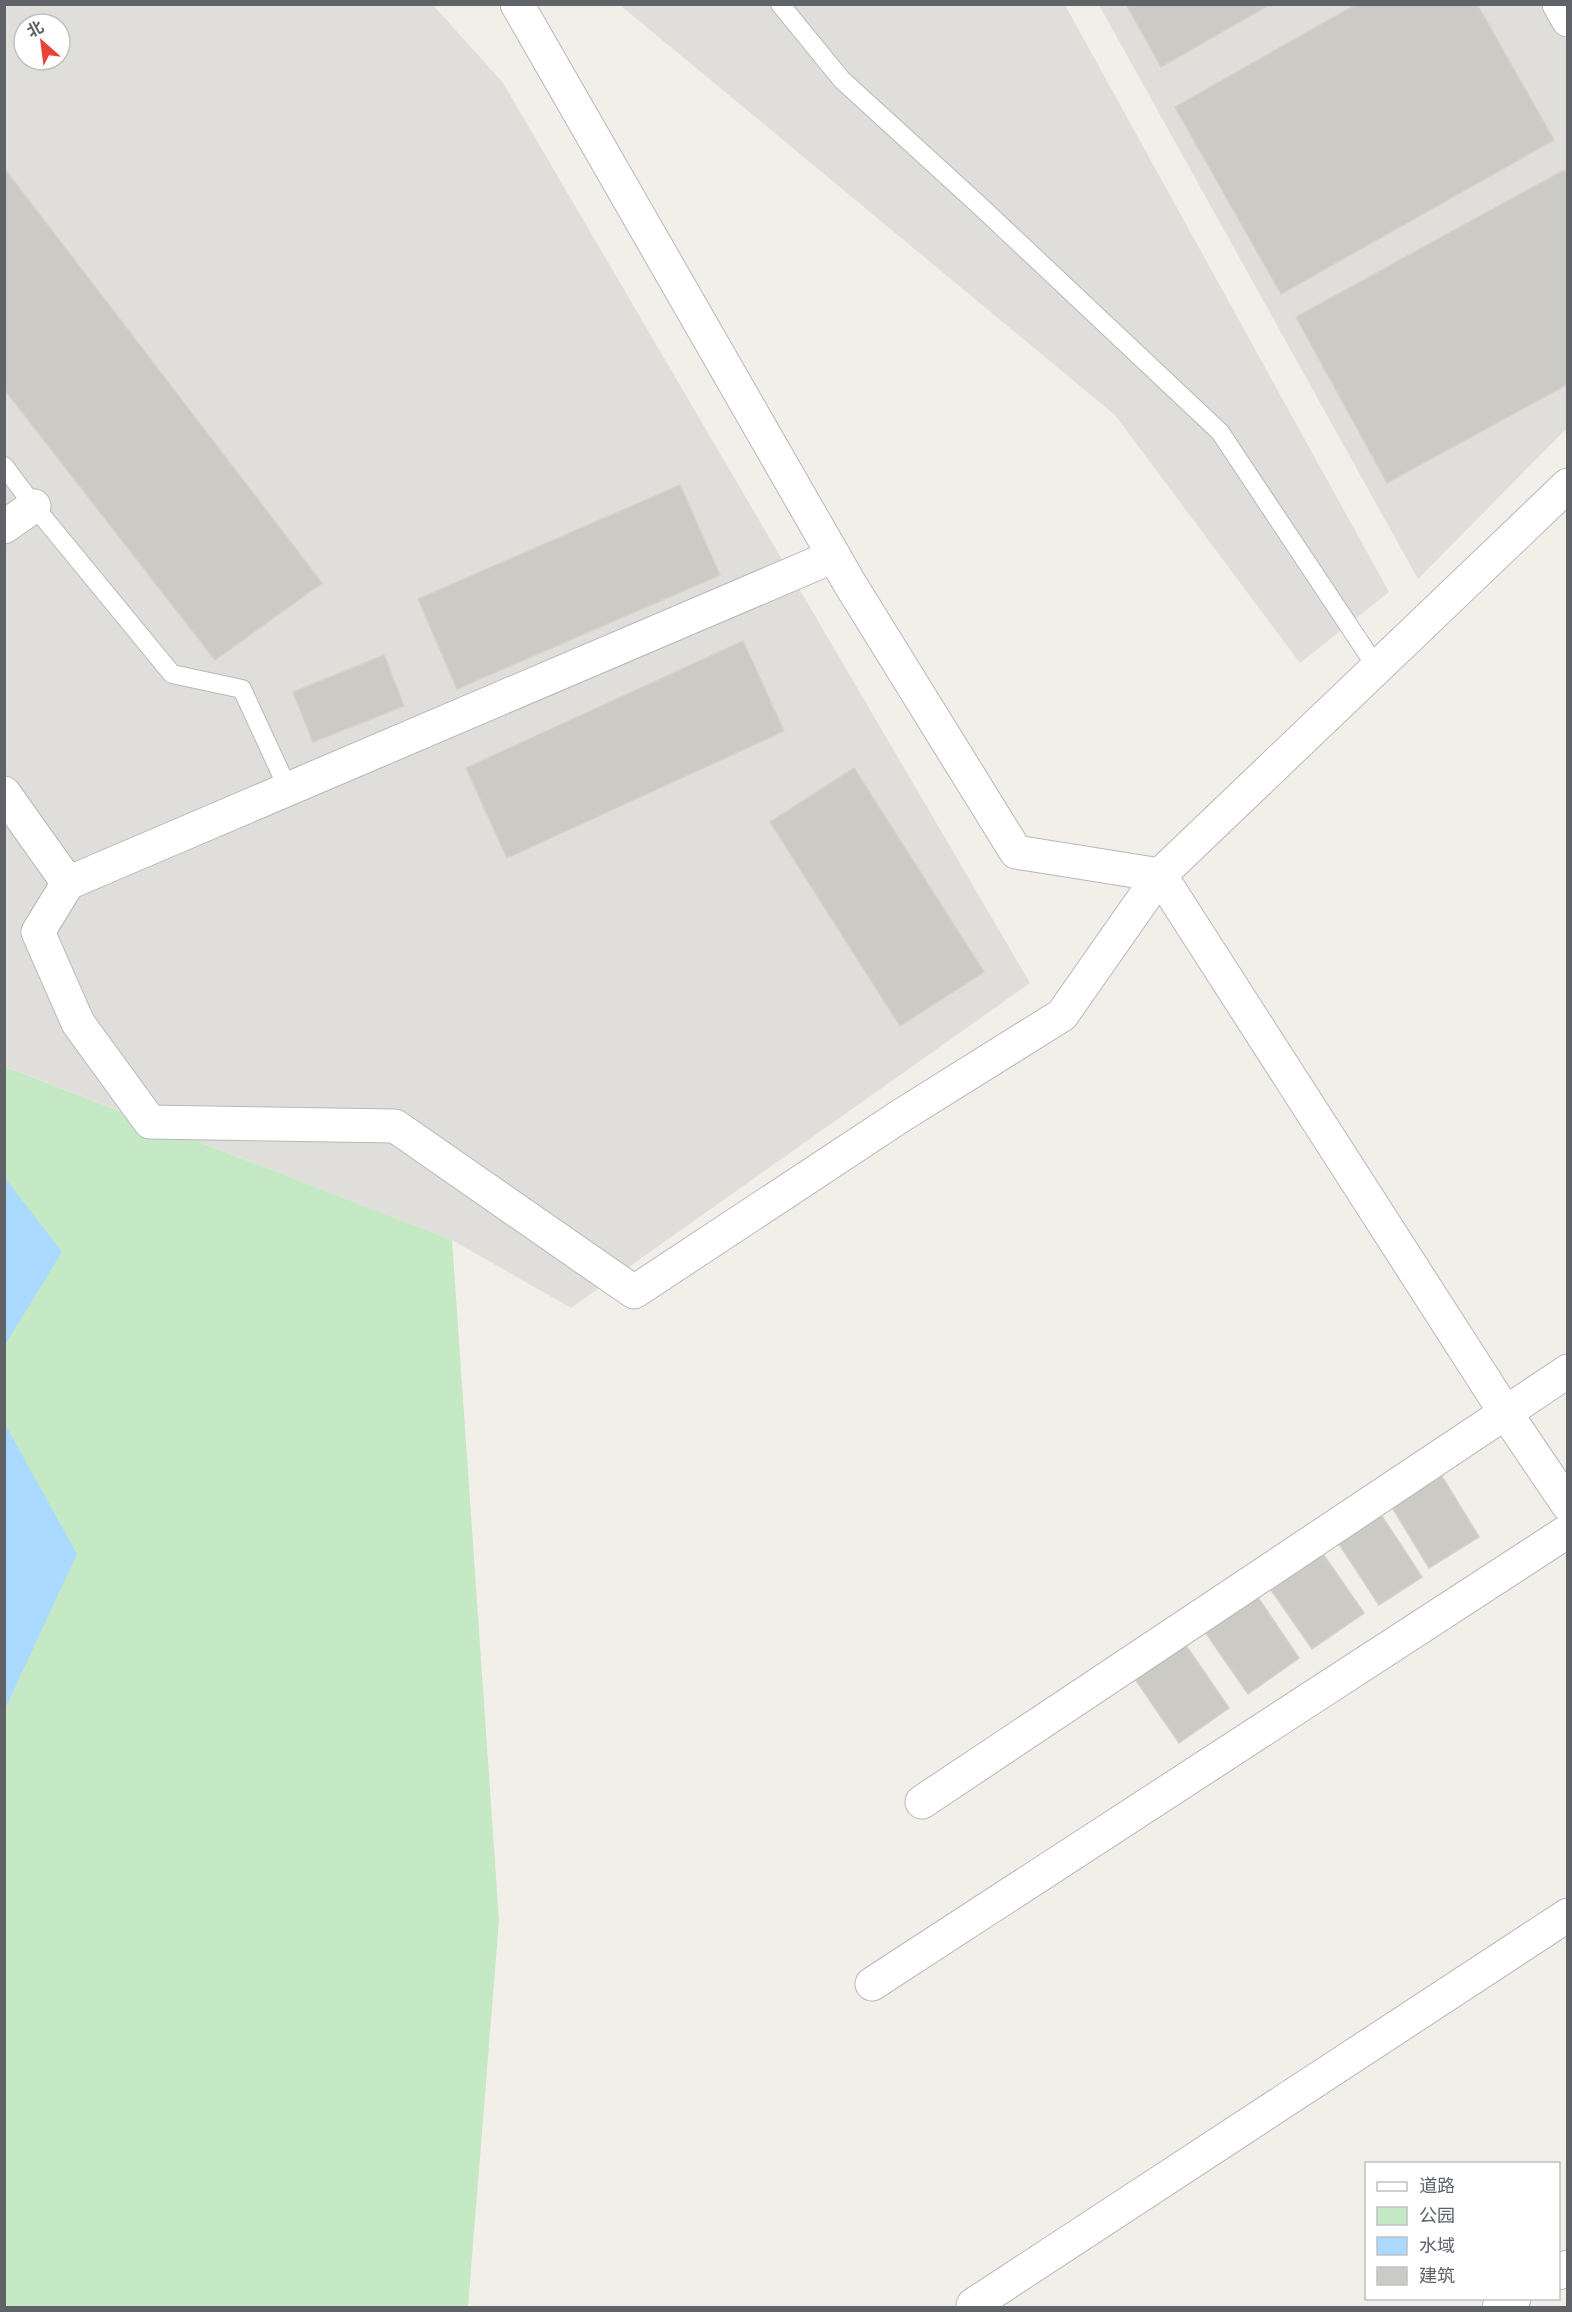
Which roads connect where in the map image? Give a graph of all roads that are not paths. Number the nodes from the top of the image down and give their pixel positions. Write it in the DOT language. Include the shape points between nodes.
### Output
graph roads {
  1 [pos="517,4"];
  2 [pos="780,4"];
  3 [pos="1559,4"];
  4 [pos="1568,20"];
  5 [pos="4,466"];
  6 [pos="1568,485"];
  7 [pos="34,506"];
  8 [pos="4,527"];
  9 [pos="834,556"];
  10 [pos="1377,668"];
  11 [pos="288,789"];
  12 [pos="4,794"];
  13 [pos="1160,875"];
  14 [pos="68,883"];
  15 [pos="1568,1371"];
  16 [pos="1505,1412"];
  17 [pos="1568,1505"];
  18 [pos="1568,1531"];
  19 [pos="922,1802"];
  20 [pos="1568,1915"];
  21 [pos="872,1984"];
  22 [pos="973,2305"];
  1 -- 9 [label="street"];
  2 -- 10 [label="lane" via="842,80 1220,432"];
  3 -- 4 [label="street"];
  5 -- 7 [label="lane"];
  6 -- 10 [label="street"];
  7 -- 8 [label="street"];
  7 -- 11 [label="lane" via="171,674 242,688"];
  9 -- 11 [label="street"];
  9 -- 13 [label="street" via="1016,852"];
  10 -- 13 [label="street"];
  11 -- 14 [label="street"];
  12 -- 14 [label="street"];
  13 -- 14 [label="street" via="1062,1015 634,1292 395,1126 150,1122 78,1023 38,932"];
  13 -- 16 [label="street"];
  15 -- 16 [label="street"];
  16 -- 17 [label="street"];
  16 -- 19 [label="street"];
  18 -- 21 [label="street"];
  20 -- 22 [label="street"];
}
